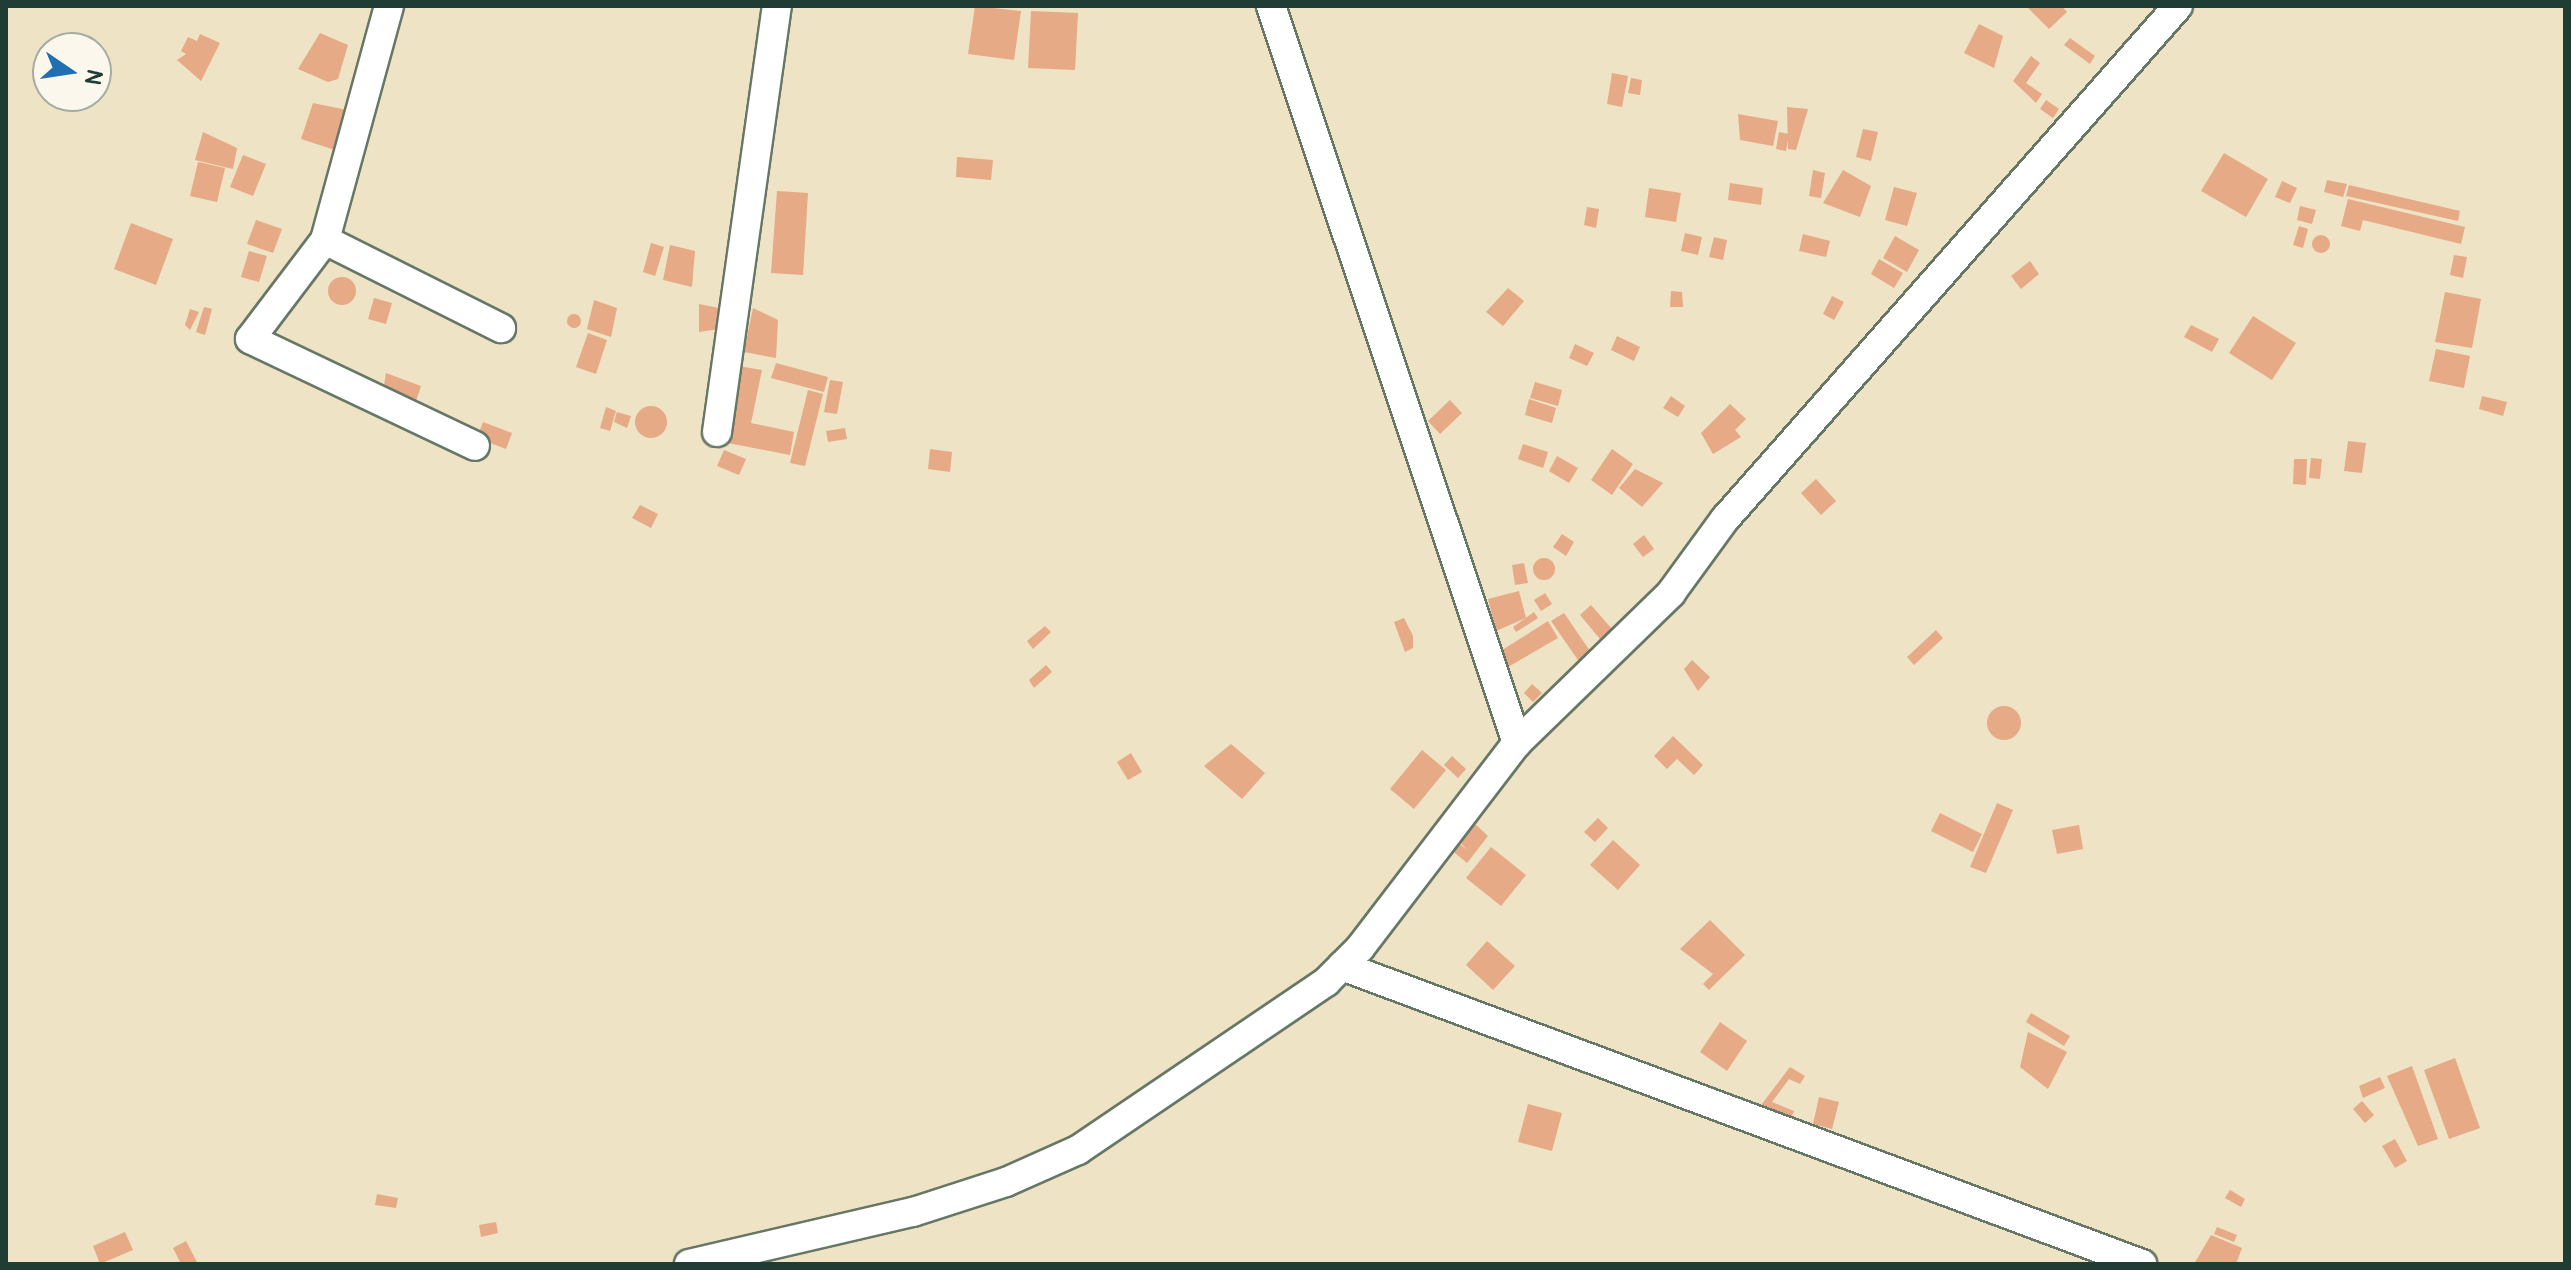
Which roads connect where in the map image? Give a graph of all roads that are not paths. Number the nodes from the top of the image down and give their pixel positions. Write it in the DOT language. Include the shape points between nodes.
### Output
graph roads {
  1 [pos="389,6"];
  2 [pos="777,6"];
  3 [pos="1271,6"];
  4 [pos="2178,6"];
  5 [pos="325,240"];
  6 [pos="501,328"];
  7 [pos="717,432"];
  8 [pos="475,446"];
  9 [pos="1517,743"];
  10 [pos="1342,966"];
  11 [pos="689,1264"];
  12 [pos="2142,1264"];
  1 -- 5 [label="street"];
  2 -- 7 [label="street"];
  3 -- 9 [label="street"];
  4 -- 9 [label="street" via="1725,519 1671,593"];
  5 -- 6 [label="street"];
  5 -- 8 [label="street" via="250,339"];
  9 -- 10 [label="street"];
  10 -- 11 [label="street" via="1078,1150 913,1212"];
  10 -- 12 [label="street"];
}
